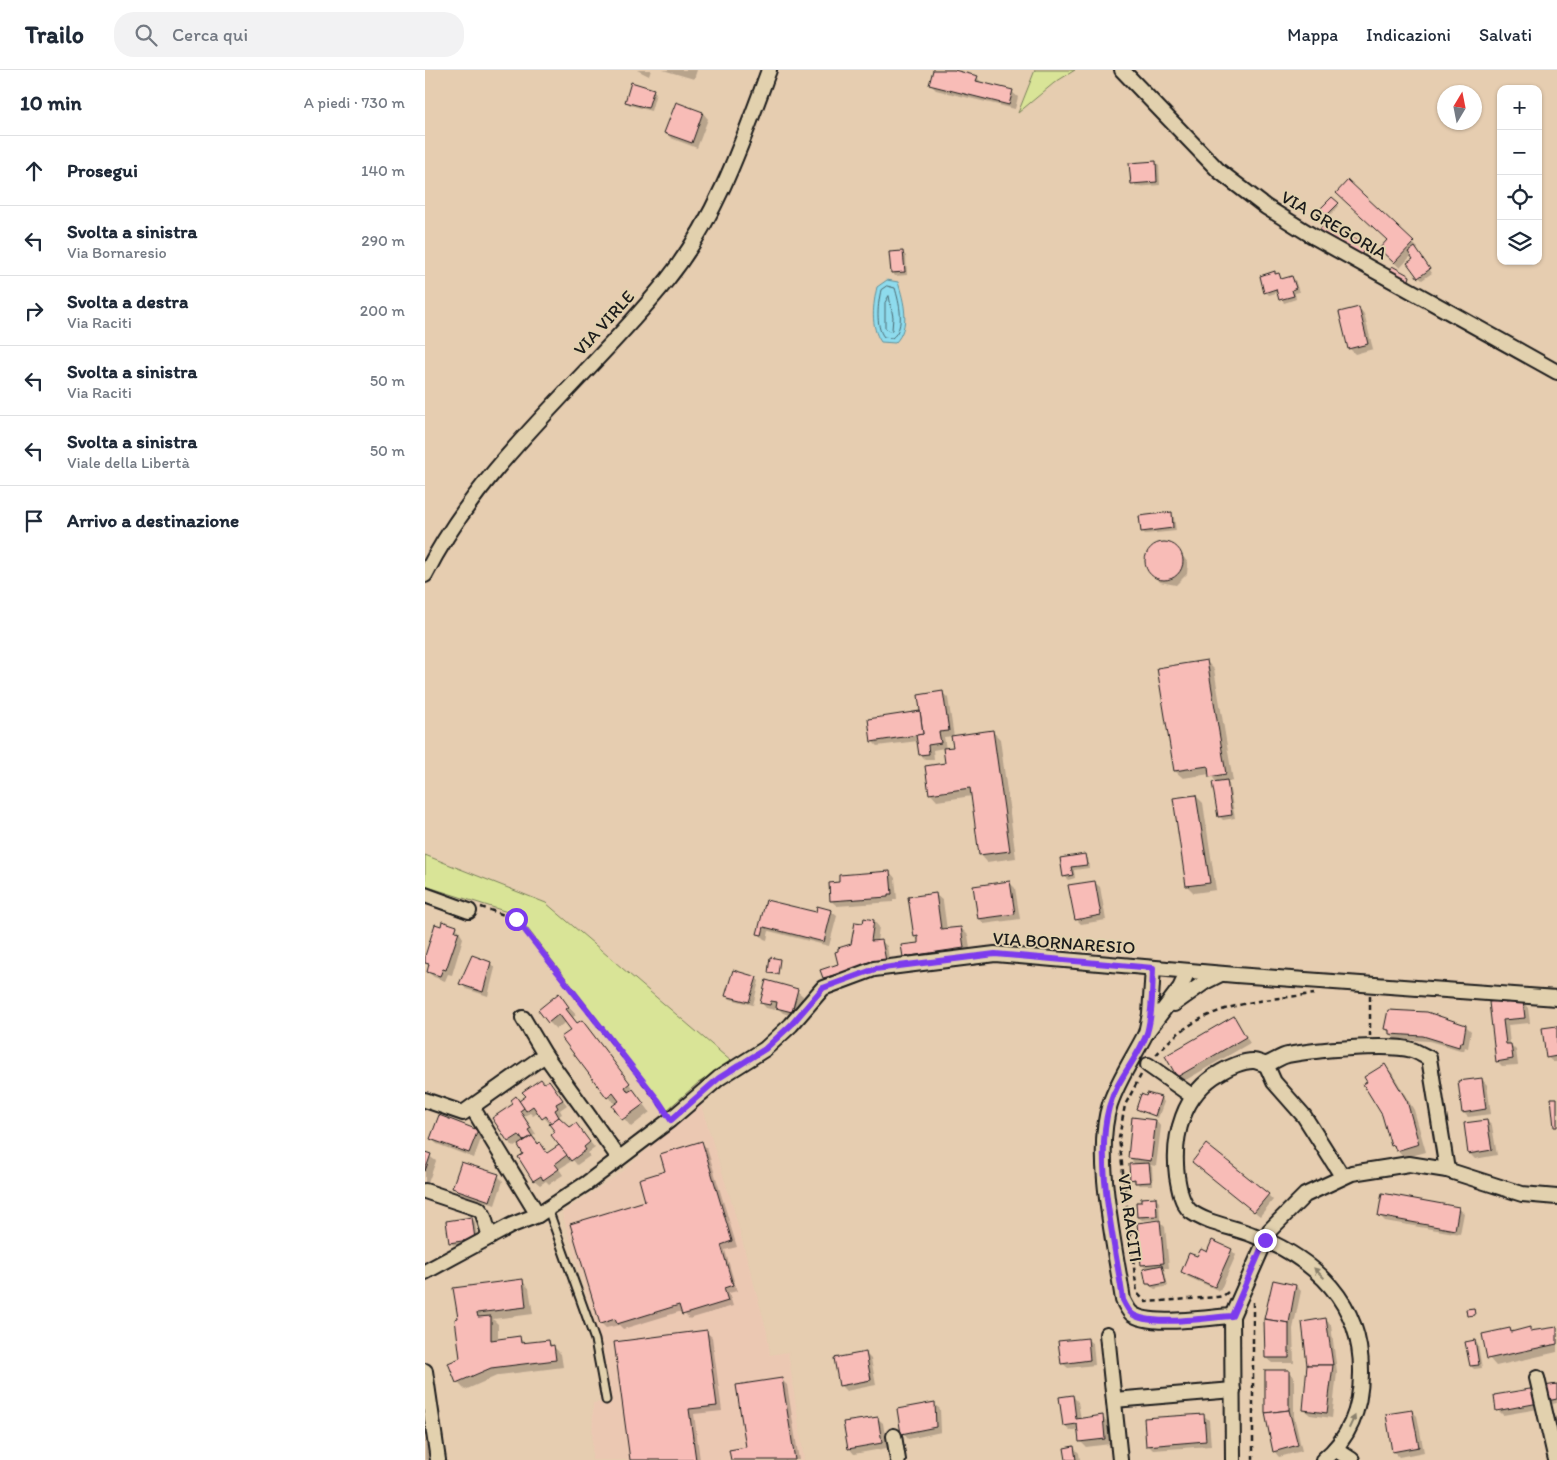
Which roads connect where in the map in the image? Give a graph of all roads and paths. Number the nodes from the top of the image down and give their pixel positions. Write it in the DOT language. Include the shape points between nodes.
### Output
graph roads {
  1 [pos="769,70"];
  2 [pos="1122,70"];
  3 [pos="1557,372"];
  4 [pos="425,575"];
  5 [pos="425,895"];
  6 [pos="475,909"];
  7 [pos="1153,968"];
  8 [pos="1188,971"];
  9 [pos="1221,974"];
  10 [pos="1323,993"];
  11 [pos="1370,994"];
  12 [pos="1557,998"];
  13 [pos="1161,1014"];
  14 [pos="523,1018"];
  15 [pos="1147,1033"];
  16 [pos="1371,1047"];
  17 [pos="545,1055"];
  18 [pos="1266,1064"];
  19 [pos="1148,1065"];
  20 [pos="1193,1096"];
  21 [pos="425,1100"];
  22 [pos="472,1107"];
  23 [pos="671,1120"];
  24 [pos="619,1158"];
  25 [pos="1447,1170"];
  26 [pos="1342,1176"];
  27 [pos="425,1191"];
  28 [pos="1557,1196"];
  29 [pos="543,1212"];
  30 [pos="490,1237"];
  31 [pos="1265,1240"];
  32 [pos="425,1272"];
  33 [pos="1242,1293"];
  34 [pos="1232,1316"];
  35 [pos="1107,1334"];
  36 [pos="425,1370"];
  37 [pos="1537,1378"];
  38 [pos="1233,1390"];
  39 [pos="606,1400"];
  40 [pos="1114,1400"];
  41 [pos="894,1436"];
  42 [pos="1335,1449"];
  43 [pos="438,1460"];
  44 [pos="898,1460"];
  45 [pos="1120,1460"];
  46 [pos="1233,1460"];
  47 [pos="1323,1460"];
  48 [pos="1352,1460"];
  49 [pos="1556,1460"];
  1 -- 4 [label="street, VIA VIRLE" via="732,166 701,230 668,279 492,474 466,508"];
  2 -- 3 [label="street, VIA GREGORIA" via="1219,171 1266,207"];
  5 -- 6 [label="street"];
  6 -- 23 [label="path" via="516,919"];
  7 -- 8 [label="street, VIA BORNARESIO"];
  7 -- 15 [label="street, VIA RACITI"];
  7 -- 23 [label="street, VIA BORNARESIO" via="995,954 875,969 823,988 765,1049 719,1078"];
  8 -- 9 [label="street, VIA BORNARESIO"];
  8 -- 13 [label="street, VIA RACITI"];
  9 -- 12 [label="street, VIA BORNARESIO"];
  9 -- 13 [label="street"];
  10 -- 19 [label="path" via="1237,1004 1209,1014 1184,1029"];
  11 -- 16 [label="path"];
  13 -- 15 [label="street, VIA RACITI"];
  14 -- 17 [label="street"];
  15 -- 34 [label="street, VIA RACITI" via="1121,1077 1109,1106 1103,1135 1105,1173 1123,1300 1131,1313 1144,1319"];
  16 -- 18 [label="street" via="1287,1055"];
  16 -- 25 [label="street" via="1411,1050 1429,1058"];
  17 -- 22 [label="street"];
  17 -- 24 [label="street"];
  18 -- 20 [label="street" via="1253,1061 1221,1072 1203,1084"];
  18 -- 26 [label="street" via="1274,1082 1304,1116"];
  19 -- 20 [label="street"];
  19 -- 33 [label="path" via="1125,1105 1119,1138 1137,1293 1146,1302 1217,1297 1231,1289"];
  20 -- 31 [label="street" via="1181,1119 1176,1140 1176,1168 1183,1202 1199,1217"];
  21 -- 22 [label="street" via="463,1113"];
  22 -- 29 [label="street"];
  23 -- 24 [label="street, VIA BORNARESIO"];
  24 -- 29 [label="street, VIA BORNARESIO"];
  25 -- 26 [label="street" via="1400,1164"];
  25 -- 28 [label="street" via="1522,1194"];
  26 -- 31 [label="street" via="1305,1195"];
  27 -- 30 [label="street" via="479,1209"];
  29 -- 30 [label="street, VIA BORNARESIO"];
  29 -- 39 [label="lane" via="595,1340"];
  30 -- 32 [label="street, VIA BORNARESIO"];
  31 -- 33 [label="street"];
  42 -- 31 [label="street, one-way" via="1351,1425 1360,1394 1361,1364 1356,1332 1346,1304 1330,1284 1310,1265"];
  33 -- 34 [label="street"];
  34 -- 38 [label="street"];
  35 -- 40 [label="street"];
  36 -- 43 [label="street"];
  37 -- 49 [label="street"];
  38 -- 40 [label="street"];
  38 -- 46 [label="street"];
  40 -- 45 [label="street"];
  41 -- 44 [label="street"];
  42 -- 47 [label="street"];
  42 -- 48 [label="street"];
}
